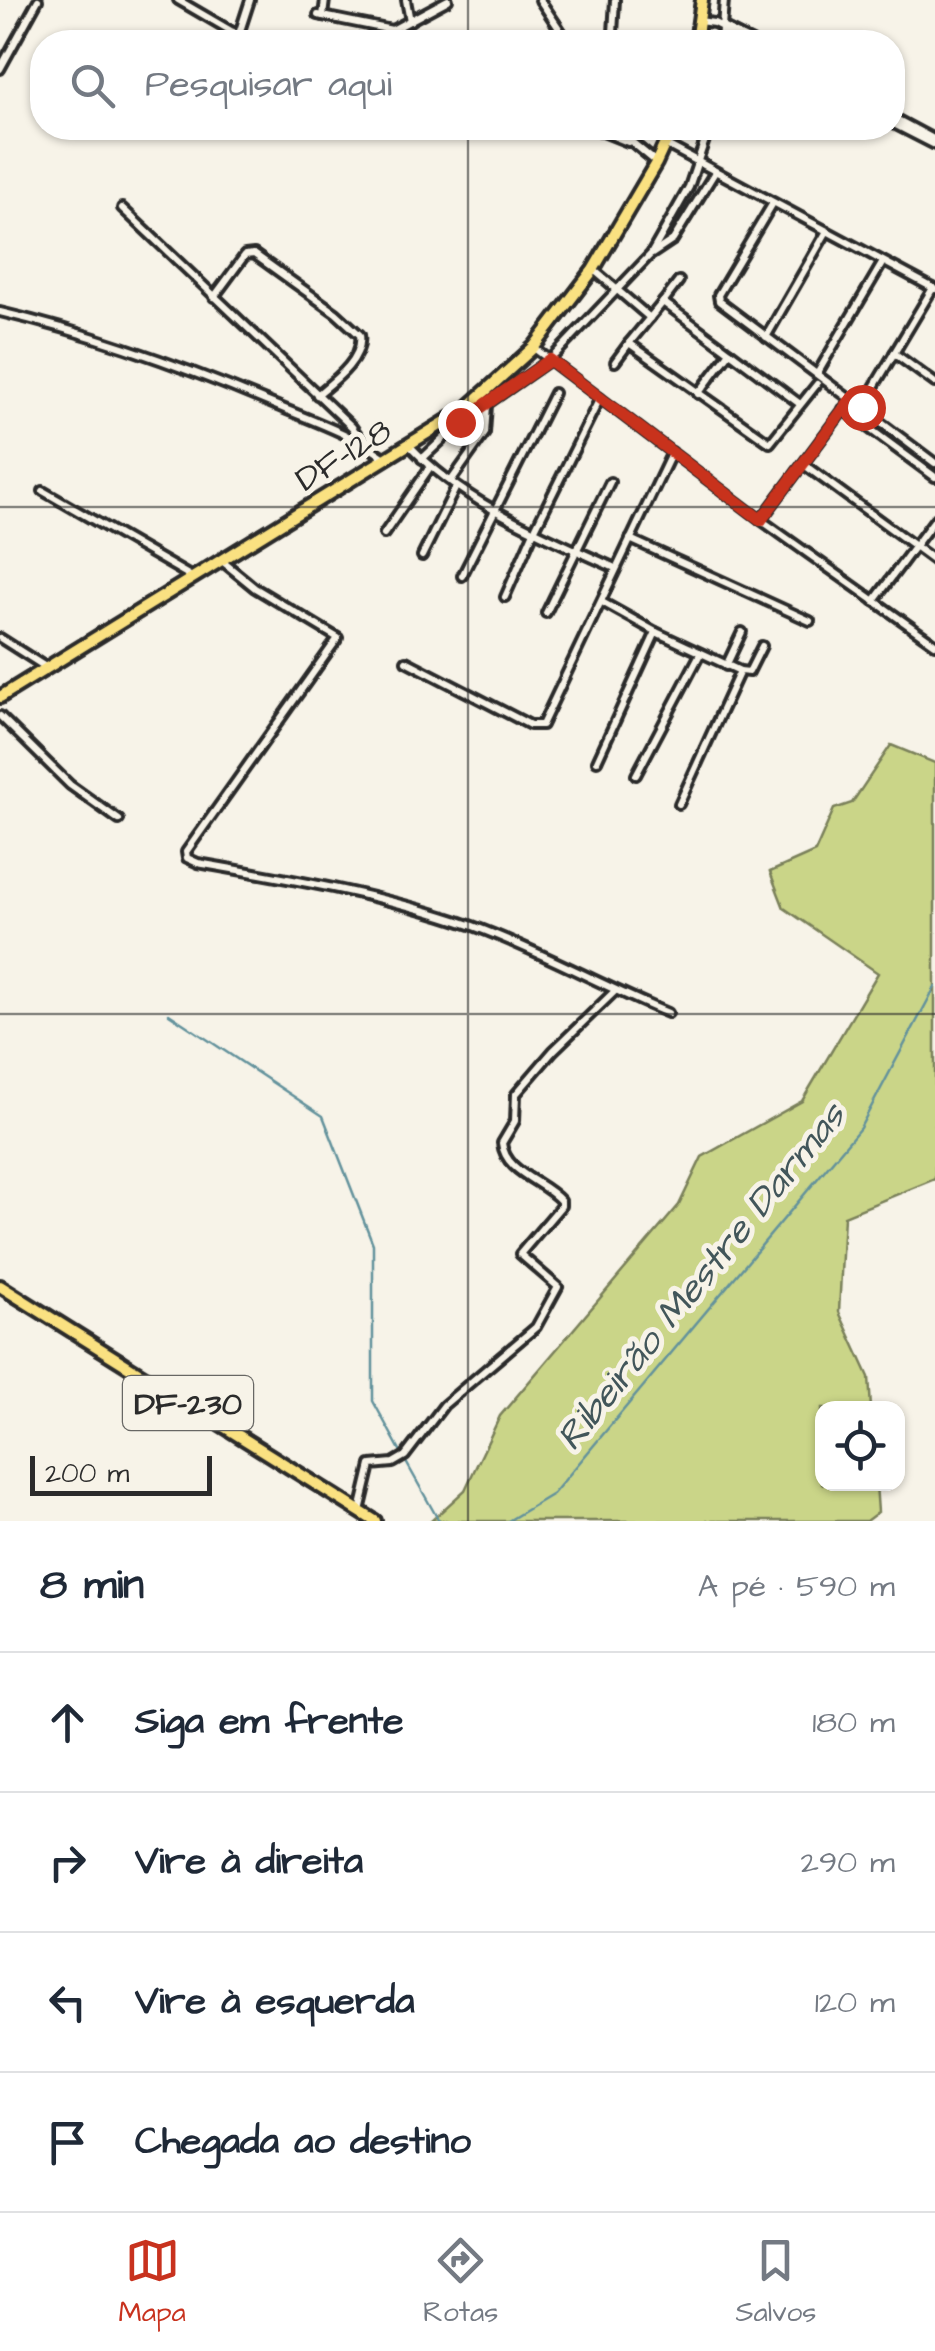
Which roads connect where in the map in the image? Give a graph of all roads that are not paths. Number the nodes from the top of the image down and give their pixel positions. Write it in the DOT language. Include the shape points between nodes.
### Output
graph roads {
  1 [pos="38,0"];
  2 [pos="178,0"];
  3 [pos="250,0"];
  4 [pos="324,0"];
  5 [pos="406,0"];
  6 [pos="448,0"];
  7 [pos="540,0"];
  8 [pos="615,0"];
  9 [pos="702,0"];
  10 [pos="724,0"];
  11 [pos="410,21"];
  12 [pos="700,21"];
  13 [pos="231,30"];
  14 [pos="237,30"];
  15 [pos="393,30"];
  16 [pos="560,30"];
  17 [pos="613,30"];
  18 [pos="698,30"];
  19 [pos="722,30"];
  20 [pos="0,69"];
  21 [pos="905,127"];
  22 [pos="622,140"];
  23 [pos="630,140"];
  24 [pos="667,140"];
  25 [pos="706,140"];
  26 [pos="935,142"];
  27 [pos="665,144"];
  28 [pos="637,146"];
  29 [pos="656,162"];
  30 [pos="698,163"];
  31 [pos="715,172"];
  32 [pos="772,203"];
  33 [pos="122,208"];
  34 [pos="828,231"];
  35 [pos="651,254"];
  36 [pos="883,262"];
  37 [pos="593,270"];
  38 [pos="678,281"];
  39 [pos="617,288"];
  40 [pos="934,289"];
  41 [pos="214,297"];
  42 [pos="663,302"];
  43 [pos="0,312"];
  44 [pos="650,318"];
  45 [pos="766,336"];
  46 [pos="629,344"];
  47 [pos="534,347"];
  48 [pos="730,352"];
  49 [pos="894,352"];
  50 [pos="550,360"];
  51 [pos="615,362"];
  52 [pos="817,374"];
  53 [pos="935,383"];
  54 [pos="817,384"];
  55 [pos="554,393"];
  56 [pos="698,394"];
  57 [pos="317,395"];
  58 [pos="600,398"];
  59 [pos="849,402"];
  60 [pos="800,404"];
  61 [pos="487,405"];
  62 [pos="862,407"];
  63 [pos="843,409"];
  64 [pos="362,440"];
  65 [pos="410,445"];
  66 [pos="672,452"];
  67 [pos="387,458"];
  68 [pos="422,459"];
  69 [pos="935,463"];
  70 [pos="803,464"];
  71 [pos="430,467"];
  72 [pos="935,477"];
  73 [pos="610,482"];
  74 [pos="454,484"];
  75 [pos="43,491"];
  76 [pos="494,512"];
  77 [pos="935,518"];
  78 [pos="761,520"];
  79 [pos="534,530"];
  80 [pos="384,534"];
  81 [pos="630,539"];
  82 [pos="914,546"];
  83 [pos="578,551"];
  84 [pos="422,556"];
  85 [pos="221,560"];
  86 [pos="935,561"];
  87 [pos="616,568"];
  88 [pos="462,576"];
  89 [pos="193,577"];
  90 [pos="505,597"];
  91 [pos="874,601"];
  92 [pos="602,602"];
  93 [pos="546,613"];
  94 [pos="810,620"];
  95 [pos="656,632"];
  96 [pos="742,632"];
  97 [pos="0,638"];
  98 [pos="935,644"];
  99 [pos="762,646"];
  100 [pos="700,654"];
  101 [pos="406,661"];
  102 [pos="726,666"];
  103 [pos="48,668"];
  104 [pos="740,671"];
  105 [pos="0,697"];
  106 [pos="0,716"];
  107 [pos="597,761"];
  108 [pos="636,775"];
  109 [pos="679,804"];
  110 [pos="119,820"];
  111 [pos="615,991"];
  112 [pos="668,1013"];
  113 [pos="0,1286"];
  114 [pos="360,1511"];
  115 [pos="375,1521"];
  1 -- 20 [label="street"];
  2 -- 13 [label="street"];
  3 -- 14 [label="street"];
  4 -- 15 [label="street" via="321,16"];
  5 -- 11 [label="street"];
  6 -- 11 [label="street"];
  7 -- 16 [label="street"];
  8 -- 17 [label="street"];
  9 -- 12 [label="main road"];
  10 -- 19 [label="street"];
  11 -- 15 [label="street"];
  12 -- 18 [label="main road"];
  12 -- 19 [label="street"];
  21 -- 26 [label="street"];
  22 -- 28 [label="street"];
  23 -- 28 [label="street"];
  24 -- 27 [label="main road, DF-128 / DF-128"];
  25 -- 30 [label="street"];
  27 -- 29 [label="main road, DF-128 / DF-128"];
  27 -- 30 [label="street"];
  28 -- 29 [label="street"];
  29 -- 37 [label="main road, DF-128 / DF-128"];
  30 -- 31 [label="street"];
  30 -- 35 [label="street"];
  31 -- 32 [label="street"];
  31 -- 35 [label="street" via="673,240"];
  32 -- 34 [label="street"];
  32 -- 45 [label="street" via="717,298"];
  33 -- 41 [label="street"];
  34 -- 36 [label="street"];
  34 -- 45 [label="street"];
  35 -- 39 [label="street"];
  36 -- 40 [label="street"];
  36 -- 52 [label="street"];
  37 -- 39 [label="street"];
  37 -- 47 [label="main road, DF-128 / DF-128"];
  38 -- 42 [label="street"];
  39 -- 44 [label="street"];
  39 -- 50 [label="street"];
  40 -- 49 [label="street"];
  41 -- 57 [label="street"];
  41 -- 57 [label="street" via="245,255 254,254 360,335 361,346 341,375"];
  42 -- 44 [label="street"];
  42 -- 48 [label="street"];
  43 -- 64 [label="street" via="126,347"];
  44 -- 46 [label="street"];
  45 -- 52 [label="street"];
  46 -- 51 [label="street"];
  46 -- 56 [label="street"];
  47 -- 50 [label="street"];
  47 -- 65 [label="main road, DF-128 / DF-128" via="466,408"];
  48 -- 56 [label="street"];
  48 -- 60 [label="street"];
  49 -- 53 [label="street"];
  49 -- 62 [label="street"];
  50 -- 58 [label="street"];
  50 -- 61 [label="street"];
  52 -- 59 [label="street"];
  54 -- 60 [label="street"];
  55 -- 76 [label="street"];
  56 -- 60 [label="street" via="770,443"];
  57 -- 64 [label="street"];
  58 -- 66 [label="street"];
  58 -- 79 [label="street"];
  59 -- 62 [label="street"];
  59 -- 63 [label="street"];
  61 -- 68 [label="street"];
  61 -- 74 [label="street" via="486,432"];
  62 -- 69 [label="street"];
  63 -- 70 [label="street"];
  63 -- 72 [label="street"];
  64 -- 67 [label="street"];
  65 -- 67 [label="main road, DF-128 / DF-128"];
  65 -- 68 [label="street"];
  66 -- 78 [label="street"];
  66 -- 81 [label="street"];
  67 -- 85 [label="main road, DF-128 / DF-128"];
  68 -- 71 [label="street"];
  70 -- 78 [label="street"];
  70 -- 82 [label="street"];
  71 -- 74 [label="street"];
  71 -- 80 [label="street"];
  73 -- 83 [label="street"];
  74 -- 76 [label="street"];
  74 -- 84 [label="street"];
  75 -- 89 [label="street"];
  76 -- 79 [label="street"];
  76 -- 88 [label="street"];
  77 -- 82 [label="street"];
  78 -- 91 [label="street"];
  79 -- 83 [label="street"];
  79 -- 90 [label="street"];
  81 -- 87 [label="street"];
  81 -- 94 [label="street"];
  82 -- 86 [label="street"];
  82 -- 91 [label="street"];
  83 -- 87 [label="street"];
  83 -- 93 [label="street"];
  85 -- 89 [label="main road, DF-128 / DF-128"];
  85 -- 111 [label="street" via="338,638 187,858 420,910 474,927"];
  87 -- 92 [label="street"];
  89 -- 103 [label="main road, DF-128 / DF-128"];
  91 -- 98 [label="street"];
  92 -- 95 [label="street"];
  92 -- 101 [label="street" via="542,725 530,725"];
  95 -- 100 [label="street"];
  95 -- 107 [label="street"];
  96 -- 102 [label="street"];
  97 -- 103 [label="street"];
  99 -- 104 [label="street" via="749,672"];
  100 -- 102 [label="street"];
  100 -- 108 [label="street"];
  102 -- 104 [label="street"];
  103 -- 105 [label="main road, DF-128 / DF-128"];
  104 -- 109 [label="street"];
  106 -- 110 [label="street" via="70,785"];
  111 -- 112 [label="street"];
  111 -- 114 [label="street" via="516,1094 515,1121 502,1143 516,1168 562,1201 520,1254 558,1287 546,1312 444,1405 405,1456 371,1466"];
  113 -- 114 [label="main road, DF-230 / DF-230"];
  114 -- 115 [label="main road, DF-230 / DF-230"];
}
